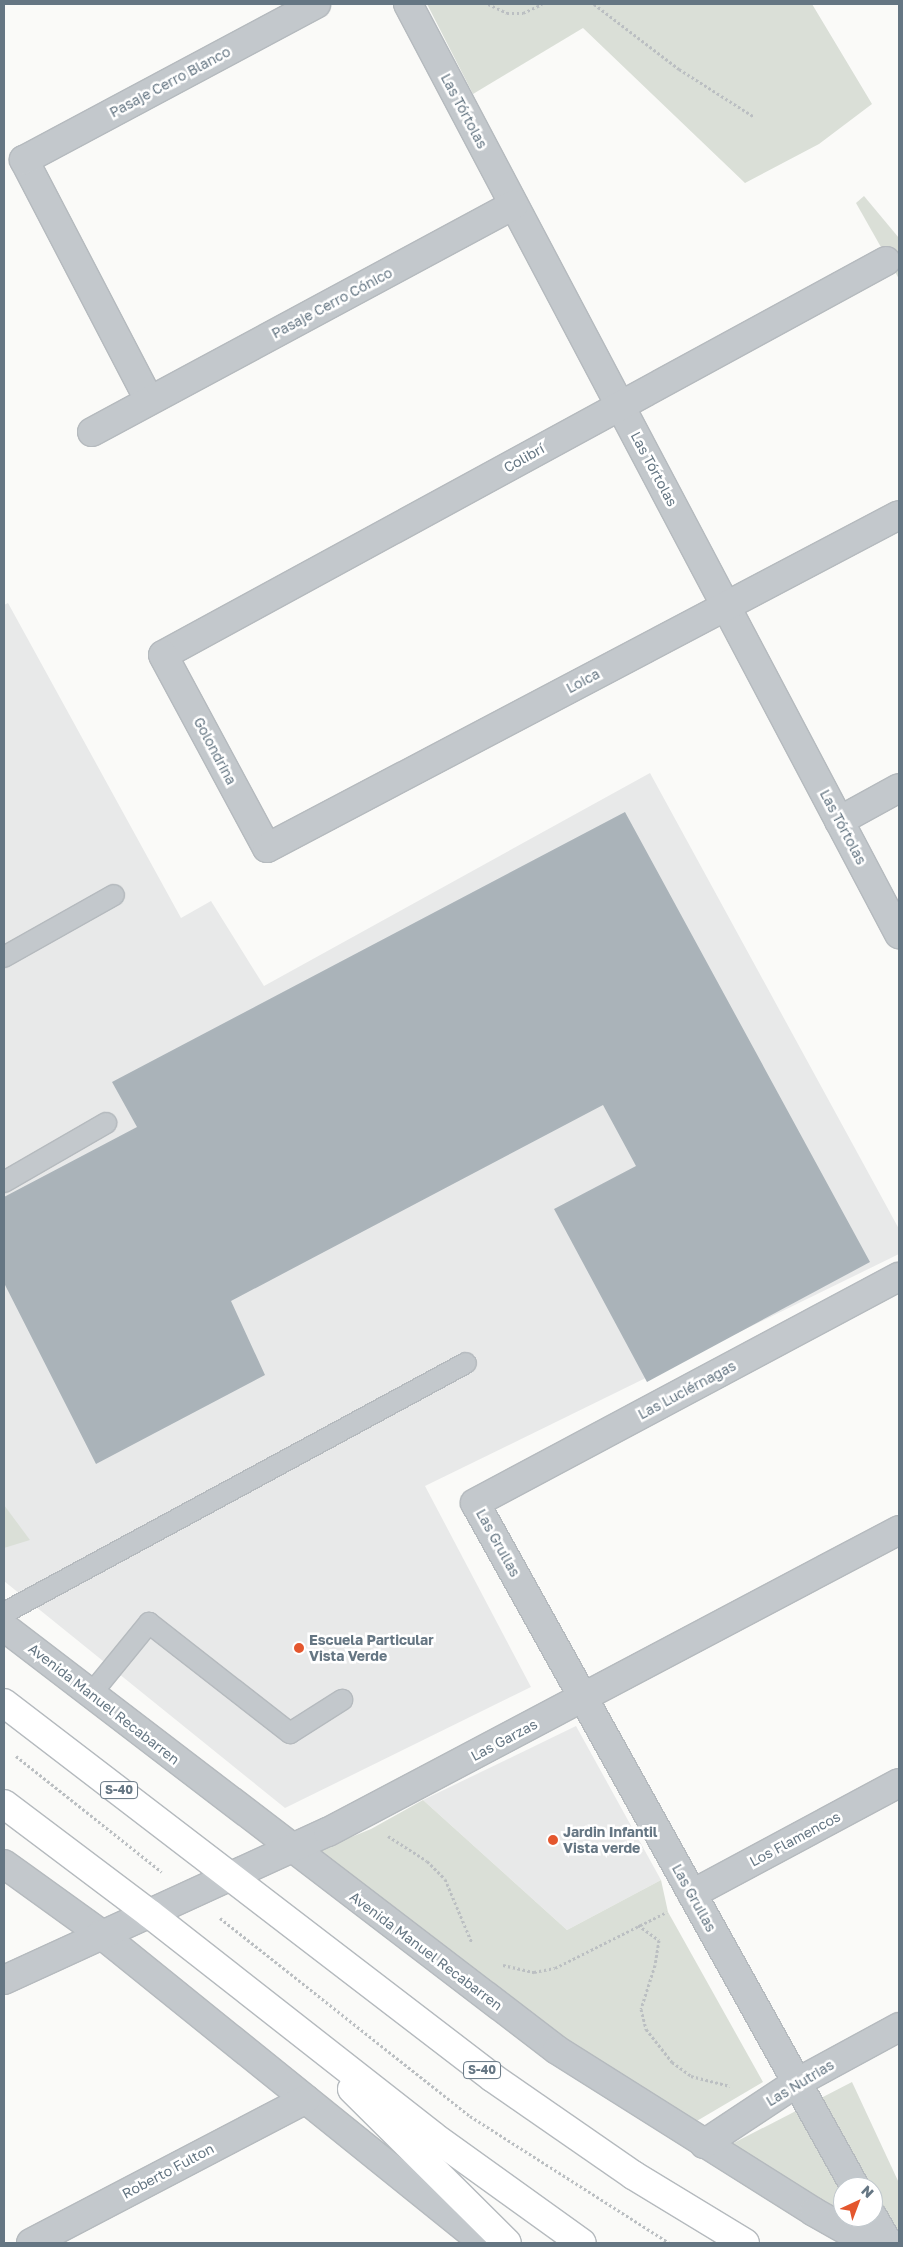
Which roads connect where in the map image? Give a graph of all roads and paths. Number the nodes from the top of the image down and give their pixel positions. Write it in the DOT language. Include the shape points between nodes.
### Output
graph roads {
  1 [pos="316,4"];
  2 [pos="408,4"];
  3 [pos="488,4"];
  4 [pos="542,4"];
  5 [pos="594,4"];
  6 [pos="753,116"];
  7 [pos="514,205"];
  8 [pos="886,262"];
  9 [pos="149,400"];
  10 [pos="620,406"];
  11 [pos="92,432"];
  12 [pos="899,515"];
  13 [pos="726,606"];
  14 [pos="163,655"];
  15 [pos="899,788"];
  16 [pos="839,821"];
  17 [pos="267,848"];
  18 [pos="114,896"];
  19 [pos="899,934"];
  20 [pos="4,956"];
  21 [pos="106,1123"];
  22 [pos="4,1182"];
  23 [pos="899,1277"];
  24 [pos="466,1363"];
  25 [pos="475,1503"];
  26 [pos="899,1530"];
  27 [pos="4,1613"];
  28 [pos="4,1627"];
  29 [pos="92,1694"];
  30 [pos="584,1698"];
  31 [pos="342,1700"];
  32 [pos="4,1703"];
  33 [pos="12,1753"];
  34 [pos="899,1783"];
  35 [pos="4,1804"];
  36 [pos="345,1823"];
  37 [pos="292,1850"];
  38 [pos="8,1871"];
  39 [pos="234,1876"];
  40 [pos="692,1894"];
  41 [pos="192,1896"];
  42 [pos="150,1914"];
  43 [pos="638,1925"];
  44 [pos="101,1934"];
  45 [pos="475,1949"];
  46 [pos="500,1965"];
  47 [pos="4,1980"];
  48 [pos="899,2027"];
  49 [pos="297,2029"];
  50 [pos="789,2088"];
  51 [pos="306,2099"];
  52 [pos="704,2144"];
  53 [pos="849,2177"];
  54 [pos="879,2227"];
  55 [pos="31,2243"];
  56 [pos="484,2243"];
  57 [pos="507,2243"];
  58 [pos="582,2243"];
  59 [pos="669,2243"];
  60 [pos="745,2243"];
  61 [pos="869,2243"];
  62 [pos="888,2243"];
  1 -- 9 [label="street, Pasaje Cerro Blanco" via="24,160"];
  2 -- 7 [label="street, Las Tórtolas"];
  3 -- 4 [label="path" via="507,13 522,13"];
  5 -- 6 [label="path" via="679,69"];
  7 -- 9 [label="street, Pasaje Cerro Cónico"];
  7 -- 10 [label="street, Las Tórtolas"];
  8 -- 10 [label="street, Colibrí"];
  9 -- 11 [label="street, Pasaje Cerro Cónico"];
  10 -- 13 [label="street, Las Tórtolas"];
  10 -- 14 [label="street, Colibrí"];
  12 -- 13 [label="street, Loica"];
  13 -- 16 [label="street, Las Tórtolas"];
  13 -- 17 [label="street, Loica"];
  14 -- 17 [label="street, Golondrina"];
  15 -- 16 [label="street"];
  16 -- 19 [label="street, Las Tórtolas"];
  18 -- 20 [label="lane"];
  21 -- 22 [label="lane"];
  23 -- 25 [label="street, Las Luciérnagas"];
  24 -- 27 [label="lane"];
  25 -- 30 [label="street, Las Grullas"];
  26 -- 30 [label="street, Las Garzas"];
  28 -- 29 [label="street, Avenida Manuel Recabarren"];
  29 -- 31 [label="lane" via="149,1623 290,1733"];
  29 -- 37 [label="street, Avenida Manuel Recabarren"];
  30 -- 36 [label="street, Las Garzas"];
  30 -- 40 [label="street, Las Grullas"];
  32 -- 39 [label="main road, S-40"];
  33 -- 41 [label="path"];
  34 -- 40 [label="street, Los Flamencos"];
  35 -- 42 [label="main road"];
  36 -- 37 [label="street, Las Garzas"];
  36 -- 45 [label="path" via="397,1840 428,1861 445,1880"];
  37 -- 39 [label="street, Las Garzas"];
  37 -- 52 [label="street, Avenida Manuel Recabarren" via="557,2050"];
  38 -- 44 [label="street"];
  39 -- 41 [label="street, Las Garzas"];
  39 -- 60 [label="main road, S-40" via="493,2078 633,2175"];
  40 -- 43 [label="path" via="668,1912"];
  40 -- 50 [label="street, Las Grullas"];
  41 -- 42 [label="street, Las Garzas"];
  41 -- 59 [label="path" via="470,2116"];
  42 -- 44 [label="street, Las Garzas"];
  42 -- 49 [label="main road"];
  43 -- 46 [label="path" via="555,1968 534,1972"];
  43 -- 50 [label="path" via="659,1940 655,1966 641,2010 646,2029 657,2045 691,2076 710,2083"];
  44 -- 47 [label="street, Las Garzas"];
  44 -- 51 [label="street"];
  48 -- 50 [label="street, Las Nutrias"];
  49 -- 57 [label="main road" via="382,2121"];
  49 -- 58 [label="main road" via="433,2136"];
  50 -- 52 [label="street, Las Nutrias"];
  50 -- 53 [label="street, Las Grullas"];
  51 -- 55 [label="street, Roberto Fulton"];
  51 -- 56 [label="street"];
  52 -- 61 [label="street, Avenida Manuel Recabarren"];
  54 -- 62 [label="street"];
}
